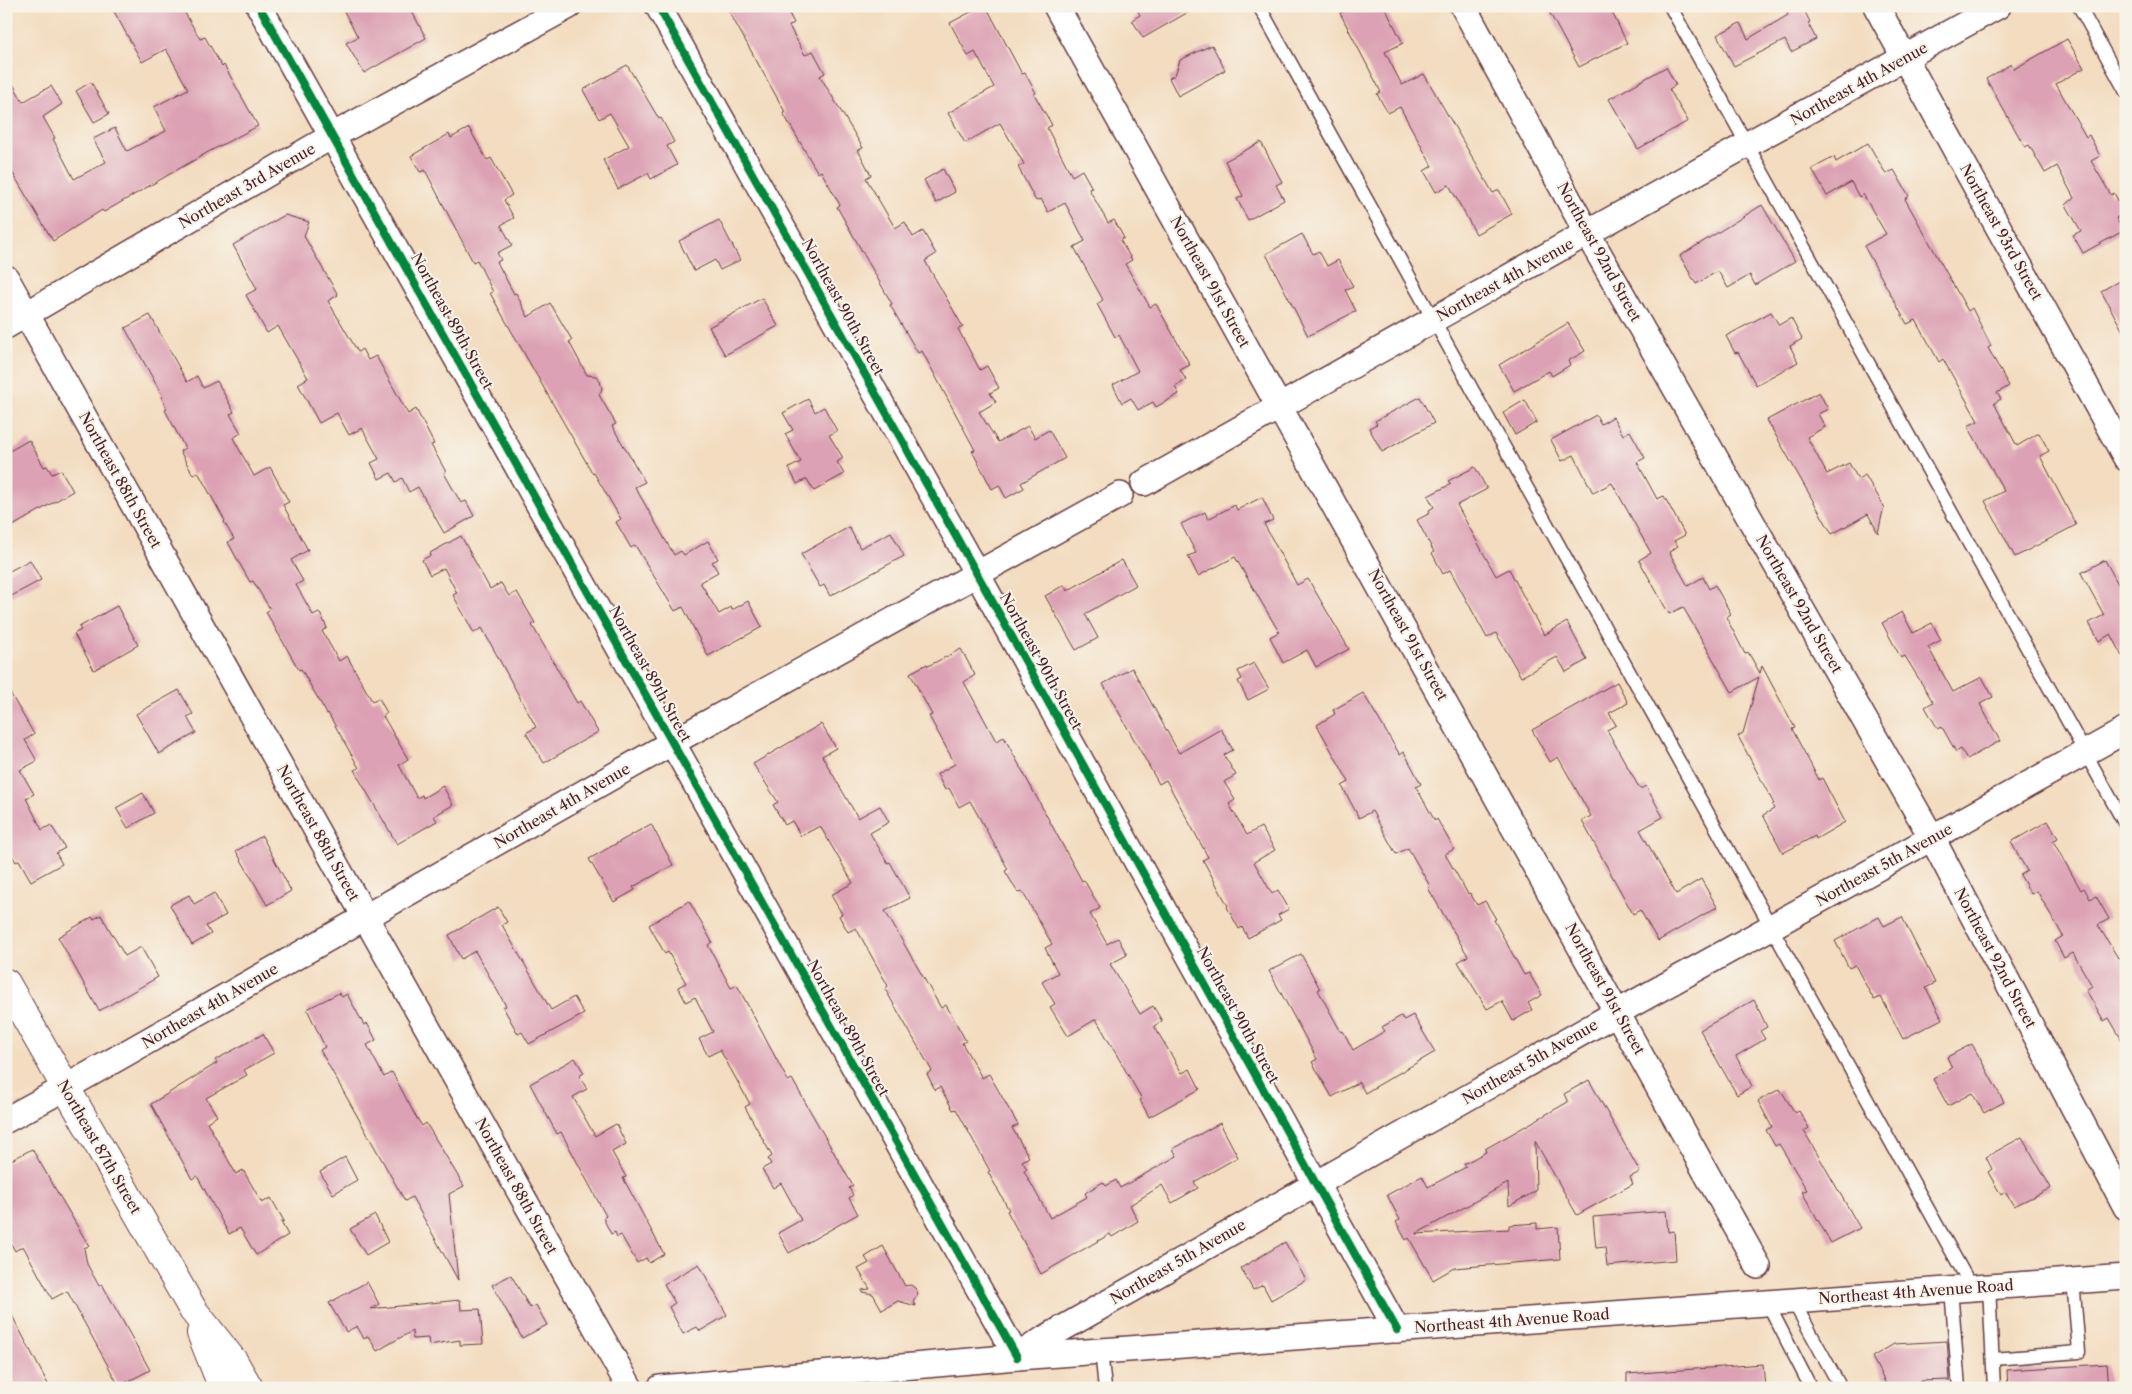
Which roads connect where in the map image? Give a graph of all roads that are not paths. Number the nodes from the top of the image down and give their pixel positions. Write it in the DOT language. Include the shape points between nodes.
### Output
graph roads {
  1 [pos="259,6"];
  2 [pos="569,6"];
  3 [pos="658,6"];
  4 [pos="1056,6"];
  5 [pos="1259,6"];
  6 [pos="1464,6"];
  7 [pos="1670,6"];
  8 [pos="1876,6"];
  9 [pos="1998,6"];
  10 [pos="2079,6"];
  11 [pos="1905,58"];
  12 [pos="2126,92"];
  13 [pos="332,136"];
  14 [pos="1747,146"];
  15 [pos="1587,233"];
  16 [pos="6,278"];
  17 [pos="1433,320"];
  18 [pos="17,321"];
  19 [pos="1280,407"];
  20 [pos="2126,458"];
  21 [pos="1144,483"];
  22 [pos="1120,495"];
  23 [pos="977,574"];
  24 [pos="2126,730"];
  25 [pos="673,742"];
  26 [pos="2085,753"];
  27 [pos="2126,826"];
  28 [pos="1932,838"];
  29 [pos="366,918"];
  30 [pos="1772,928"];
  31 [pos="6,983"];
  32 [pos="1618,1012"];
  33 [pos="66,1088"];
  34 [pos="6,1120"];
  35 [pos="1316,1184"];
  36 [pos="2126,1207"];
  37 [pos="1758,1266"];
  38 [pos="2126,1277"];
  39 [pos="2073,1280"];
  40 [pos="1970,1288"];
  41 [pos="1793,1300"];
  42 [pos="1767,1302"];
  43 [pos="192,1310"];
  44 [pos="1397,1330"];
  45 [pos="1101,1351"];
  46 [pos="1016,1357"];
  47 [pos="1993,1359"];
  48 [pos="223,1388"];
  49 [pos="249,1388"];
  50 [pos="630,1388"];
  51 [pos="660,1388"];
  52 [pos="1105,1388"];
  53 [pos="1811,1388"];
  54 [pos="1841,1388"];
  55 [pos="1959,1388"];
  56 [pos="1994,1388"];
  1 -- 13 [label="street, Northeast 89th Street"];
  2 -- 13 [label="street, Northeast 3rd Avenue"];
  3 -- 23 [label="street, Northeast 90th Street"];
  4 -- 19 [label="street, Northeast 91st Street"];
  5 -- 17 [label="lane"];
  6 -- 15 [label="street, Northeast 92nd Street"];
  7 -- 14 [label="lane"];
  8 -- 11 [label="street, Northeast 93rd Street"];
  9 -- 11 [label="street, Northeast 4th Avenue"];
  10 -- 12 [label="lane"];
  11 -- 14 [label="street, Northeast 4th Avenue"];
  11 -- 20 [label="street, Northeast 93rd Street"];
  13 -- 18 [label="street, Northeast 3rd Avenue"];
  13 -- 25 [label="street, Northeast 89th Street"];
  14 -- 15 [label="street, Northeast 4th Avenue"];
  14 -- 26 [label="lane"];
  15 -- 17 [label="street, Northeast 4th Avenue"];
  15 -- 28 [label="street, Northeast 92nd Street"];
  16 -- 18 [label="street, Northeast 88th Street"];
  17 -- 19 [label="street, Northeast 4th Avenue"];
  17 -- 30 [label="lane"];
  18 -- 29 [label="street, Northeast 88th Street"];
  19 -- 21 [label="street, Northeast 4th Avenue"];
  19 -- 32 [label="street, Northeast 91st Street"];
  22 -- 23 [label="street, Northeast 4th Avenue"];
  23 -- 25 [label="street, Northeast 4th Avenue"];
  23 -- 35 [label="street, Northeast 90th Street"];
  24 -- 26 [label="street, Northeast 5th Avenue"];
  25 -- 29 [label="street, Northeast 4th Avenue"];
  25 -- 46 [label="street, Northeast 89th Street"];
  26 -- 27 [label="lane"];
  26 -- 28 [label="street, Northeast 5th Avenue"];
  28 -- 30 [label="street, Northeast 5th Avenue"];
  28 -- 36 [label="street, Northeast 92nd Street"];
  29 -- 33 [label="street, Northeast 4th Avenue"];
  29 -- 50 [label="street, Northeast 88th Street"];
  30 -- 32 [label="street, Northeast 5th Avenue"];
  30 -- 40 [label="lane"];
  31 -- 33 [label="street, Northeast 87th Street"];
  32 -- 35 [label="street, Northeast 5th Avenue"];
  32 -- 37 [label="street, Northeast 91st Street"];
  33 -- 34 [label="street, Northeast 4th Avenue"];
  33 -- 43 [label="street, Northeast 87th Street"];
  35 -- 44 [label="street, Northeast 90th Street"];
  35 -- 46 [label="street, Northeast 5th Avenue"];
  38 -- 39 [label="street, Northeast 4th Avenue Road"];
  39 -- 40 [label="street, Northeast 4th Avenue Road"];
  39 -- 47 [label="lane" via="2079,1352"];
  40 -- 41 [label="street, Northeast 4th Avenue Road"];
  40 -- 47 [label="lane"];
  40 -- 55 [label="lane"];
  41 -- 42 [label="street, Northeast 4th Avenue Road"];
  41 -- 54 [label="lane"];
  42 -- 44 [label="street, Northeast 4th Avenue Road"];
  42 -- 53 [label="lane"];
  43 -- 48 [label="street, Northeast 87th Street"];
  43 -- 49 [label="street, Northeast 87th Street" via="234,1362"];
  44 -- 45 [label="street, Northeast 4th Avenue Road"];
  45 -- 46 [label="street, Northeast 4th Avenue Road"];
  45 -- 52 [label="lane"];
  46 -- 51 [label="street, Northeast 4th Avenue Road"];
  47 -- 56 [label="lane"];
}
